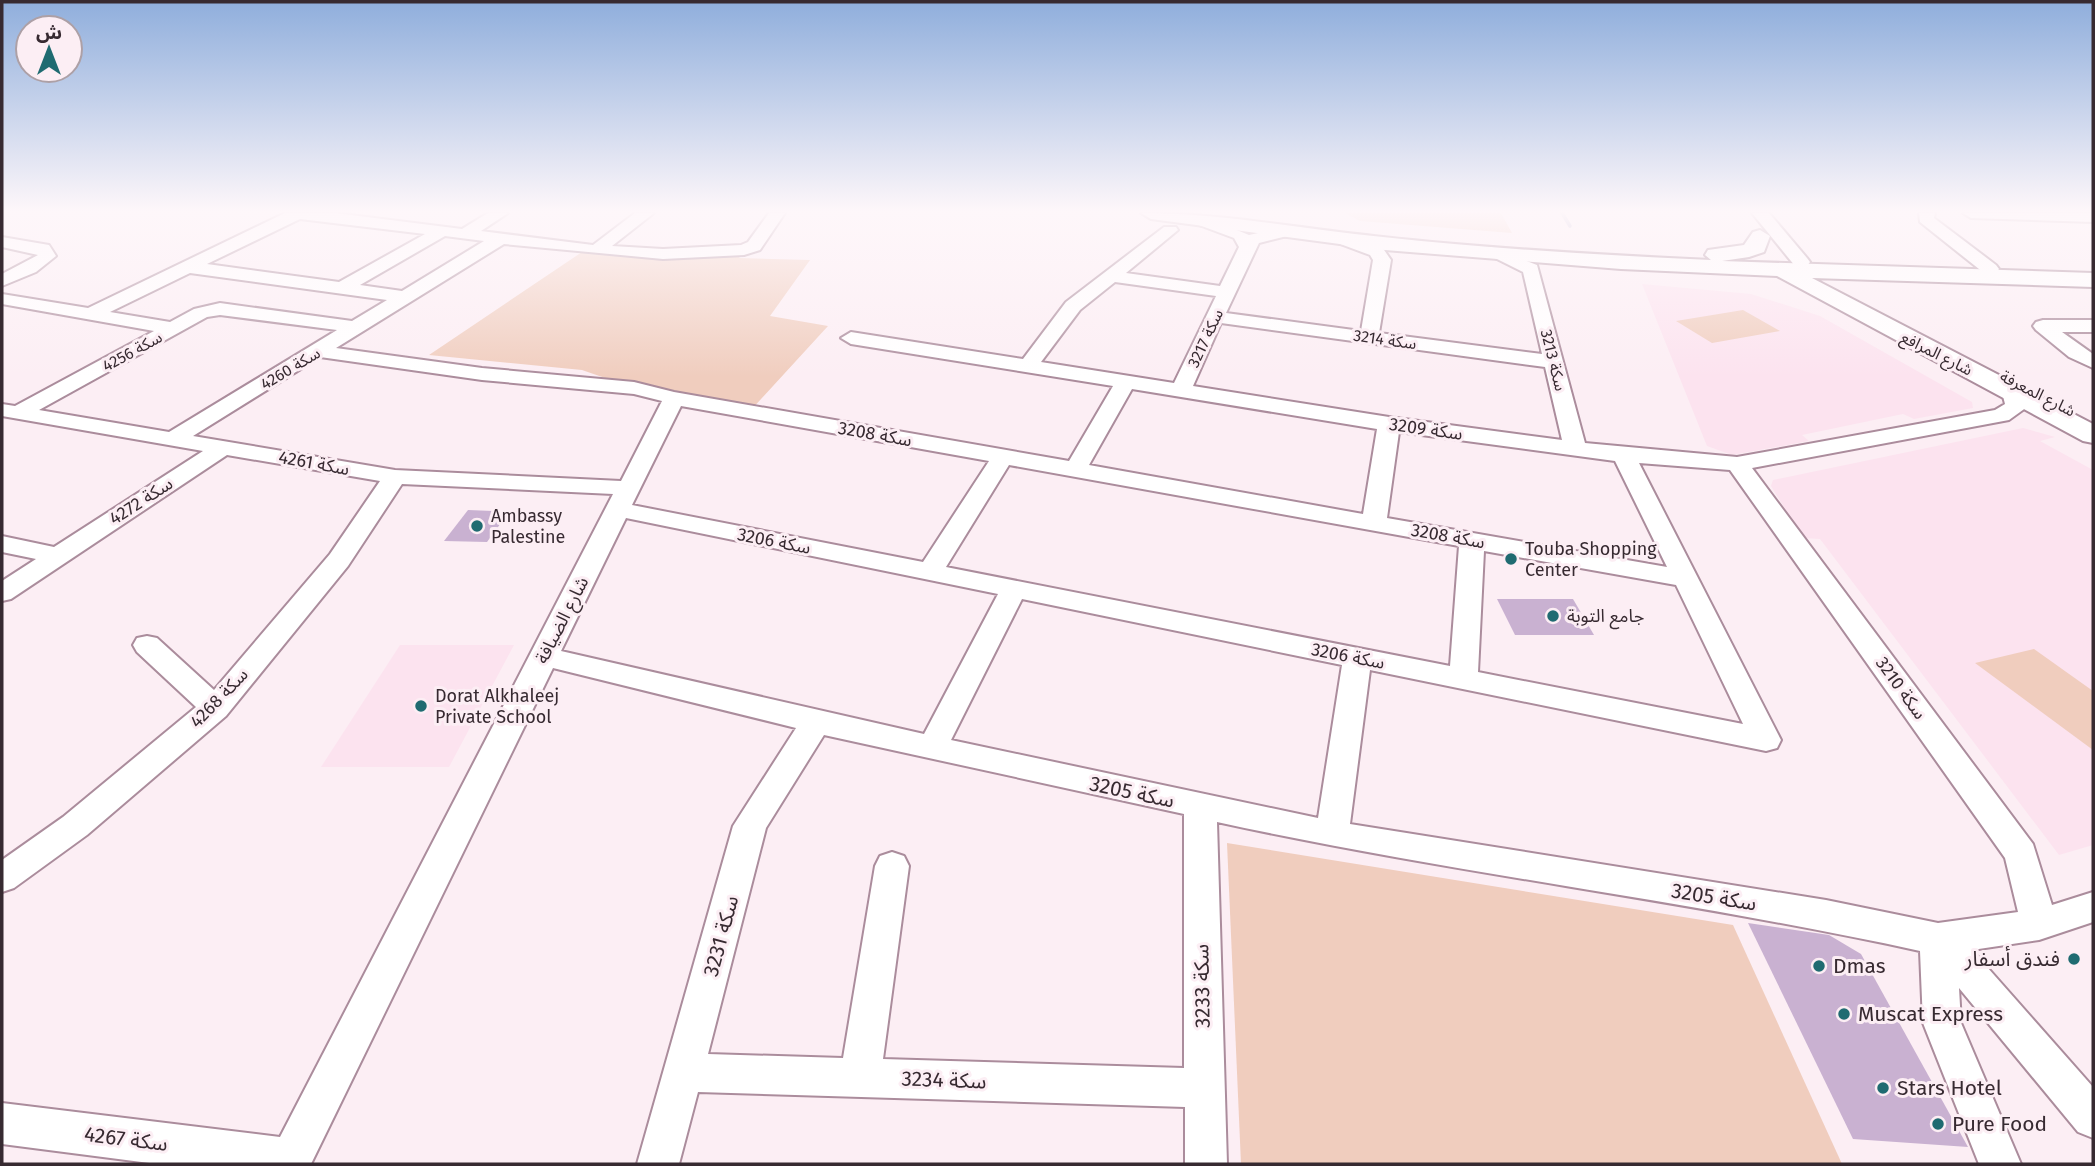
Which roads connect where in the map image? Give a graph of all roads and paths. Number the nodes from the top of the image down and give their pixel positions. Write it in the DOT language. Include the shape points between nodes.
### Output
graph roads {
  1 [pos="31,267"];
  2 [pos="187,267"];
  3 [pos="190,267"];
  4 [pos="378,267"];
  5 [pos="454,267"];
  6 [pos="1122,267"];
  7 [pos="1238,267"];
  8 [pos="1381,267"];
  9 [pos="1527,267"];
  10 [pos="1534,267"];
  11 [pos="1708,267"];
  12 [pos="1794,267"];
  13 [pos="1795,267"];
  14 [pos="1805,267"];
  15 [pos="1885,267"];
  16 [pos="1531,269"];
  17 [pos="1990,269"];
  18 [pos="2093,272"];
  19 [pos="1864,274"];
  20 [pos="1111,276"];
  21 [pos="1918,276"];
  22 [pos="2093,280"];
  23 [pos="2,281"];
  24 [pos="342,288"];
  25 [pos="1227,292"];
  26 [pos="407,297"];
  27 [pos="1829,298"];
  28 [pos="2,299"];
  29 [pos="93,313"];
  30 [pos="1884,313"];
  31 [pos="1215,317"];
  32 [pos="2093,326"];
  33 [pos="356,327"];
  34 [pos="173,328"];
  35 [pos="1369,337"];
  36 [pos="851,338"];
  37 [pos="318,351"];
  38 [pos="1554,362"];
  39 [pos="2093,362"];
  40 [pos="1028,366"];
  41 [pos="1126,382"];
  42 [pos="1181,391"];
  43 [pos="674,398"];
  44 [pos="2006,403"];
  45 [pos="10,411"];
  46 [pos="2093,411"];
  47 [pos="2093,421"];
  48 [pos="1389,424"];
  49 [pos="2093,435"];
  50 [pos="174,438"];
  51 [pos="224,447"];
  52 [pos="1576,450"];
  53 [pos="1624,456"];
  54 [pos="1003,457"];
  55 [pos="1737,464"];
  56 [pos="1075,470"];
  57 [pos="395,477"];
  58 [pos="623,499"];
  59 [pos="1374,523"];
  60 [pos="1472,540"];
  61 [pos="2,544"];
  62 [pos="58,556"];
  63 [pos="930,572"];
  64 [pos="1687,579"];
  65 [pos="1014,589"];
  66 [pos="2,593"];
  67 [pos="147,645"];
  68 [pos="543,656"];
  69 [pos="1357,658"];
  70 [pos="1463,679"];
  71 [pos="215,708"];
  72 [pos="816,722"];
  73 [pos="932,747"];
  74 [pos="1200,807"];
  75 [pos="1332,834"];
  76 [pos="892,866"];
  77 [pos="2,878"];
  78 [pos="2093,907"];
  79 [pos="2039,925"];
  80 [pos="1938,939"];
  81 [pos="684,1072"];
  82 [pos="860,1077"];
  83 [pos="1203,1088"];
  84 [pos="2093,1118"];
  85 [pos="2,1124"];
  86 [pos="290,1162"];
  87 [pos="658,1164"];
  88 [pos="1206,1164"];
  89 [pos="2000,1164"];
  1 -- 23 [label="street"];
  2 -- 29 [label="street"];
  3 -- 24 [label="street"];
  4 -- 24 [label="street"];
  5 -- 26 [label="street, سكة 4260"];
  6 -- 20 [label="street"];
  7 -- 25 [label="street, سكة 3217"];
  8 -- 35 [label="street"];
  9 -- 16 [label="street"];
  10 -- 16 [label="street"];
  11 -- 27 [label="main road" via="1760,275"];
  12 -- 27 [label="main road, شارع المرافع"];
  13 -- 30 [label="main road, شارع المعرفة"];
  14 -- 19 [label="main road"];
  15 -- 17 [label="main road"];
  16 -- 38 [label="street, سكة 3213"];
  17 -- 18 [label="main road"];
  19 -- 21 [label="main road"];
  19 -- 30 [label="main road" via="1853,278 1853,290"];
  20 -- 25 [label="street"];
  20 -- 40 [label="street" via="1073,306"];
  21 -- 22 [label="main road"];
  21 -- 46 [label="main road" via="1885,284 1878,293 1880,300"];
  24 -- 26 [label="street"];
  25 -- 31 [label="street, سكة 3217"];
  26 -- 33 [label="street, سكة 4260"];
  27 -- 44 [label="main road, شارع المرافع"];
  28 -- 29 [label="street, سكة 4256"];
  29 -- 34 [label="street, سكة 4256"];
  30 -- 47 [label="main road, شارع المعرفة"];
  31 -- 35 [label="street, سكة 3214"];
  31 -- 42 [label="street, سكة 3217"];
  32 -- 39 [label="street" via="2043,326"];
  33 -- 34 [label="street" via="220,309"];
  33 -- 37 [label="street, سكة 4260"];
  34 -- 45 [label="street, سكة 4256"];
  35 -- 38 [label="street, سكة 3214"];
  36 -- 40 [label="street, سكة 3209"];
  37 -- 43 [label="street" via="482,374 634,388"];
  37 -- 50 [label="street, سكة 4260"];
  38 -- 52 [label="street, سكة 3213"];
  40 -- 41 [label="street, سكة 3209"];
  41 -- 42 [label="street, سكة 3209"];
  41 -- 56 [label="street"];
  42 -- 48 [label="street, سكة 3209"];
  43 -- 54 [label="street, سكة 3208"];
  43 -- 58 [label="street, شارع الضيافة"];
  44 -- 49 [label="main road, شارع المرافع" via="2062,419"];
  44 -- 55 [label="street, سكة 3209"];
  45 -- 50 [label="street, سكة 4261"];
  48 -- 52 [label="street, سكة 3209"];
  48 -- 59 [label="street"];
  50 -- 51 [label="street, سكة 4261"];
  51 -- 57 [label="street, سكة 4261"];
  51 -- 62 [label="street, سكة 4272"];
  52 -- 53 [label="street, سكة 3209"];
  53 -- 55 [label="street, سكة 3209"];
  53 -- 64 [label="street"];
  54 -- 56 [label="street, سكة 3208"];
  54 -- 63 [label="street"];
  55 -- 79 [label="street, سكة 3210" via="2021,854"];
  56 -- 59 [label="street, سكة 3208"];
  57 -- 58 [label="street, سكة 4261"];
  57 -- 71 [label="street, سكة 4268" via="339,560"];
  58 -- 63 [label="street, سكة 3206"];
  58 -- 68 [label="street, شارع الضيافة"];
  59 -- 60 [label="street, سكة 3208"];
  60 -- 64 [label="street, سكة 3208"];
  60 -- 70 [label="street"];
  61 -- 62 [label="street"];
  62 -- 66 [label="street, سكة 4272"];
  63 -- 65 [label="street, سكة 3206"];
  64 -- 70 [label="street, سكة 3206" via="1766,740"];
  65 -- 69 [label="street, سكة 3206"];
  65 -- 73 [label="street"];
  67 -- 71 [label="street"];
  68 -- 72 [label="street, سكة 3205"];
  68 -- 86 [label="street, شارع الضيافة"];
  69 -- 70 [label="street, سكة 3206"];
  69 -- 75 [label="street"];
  71 -- 77 [label="street, سكة 4268" via="75,826"];
  72 -- 73 [label="street, سكة 3205"];
  72 -- 81 [label="street, سكة 3231" via="750,826"];
  73 -- 74 [label="street, سكة 3205"];
  74 -- 75 [label="street, سكة 3205"];
  74 -- 83 [label="street, سكة 3233"];
  75 -- 80 [label="street, سكة 3205" via="1826,915"];
  76 -- 82 [label="street"];
  78 -- 79 [label="street, سكة 3205"];
  79 -- 80 [label="street, سكة 3205"];
  80 -- 84 [label="street"];
  80 -- 89 [label="street" via="1942,1023"];
  81 -- 82 [label="street, سكة 3234"];
  81 -- 87 [label="street, سكة 3231"];
  82 -- 83 [label="street, سكة 3234"];
  83 -- 88 [label="street, سكة 3233"];
  85 -- 86 [label="street, سكة 4267"];
}
